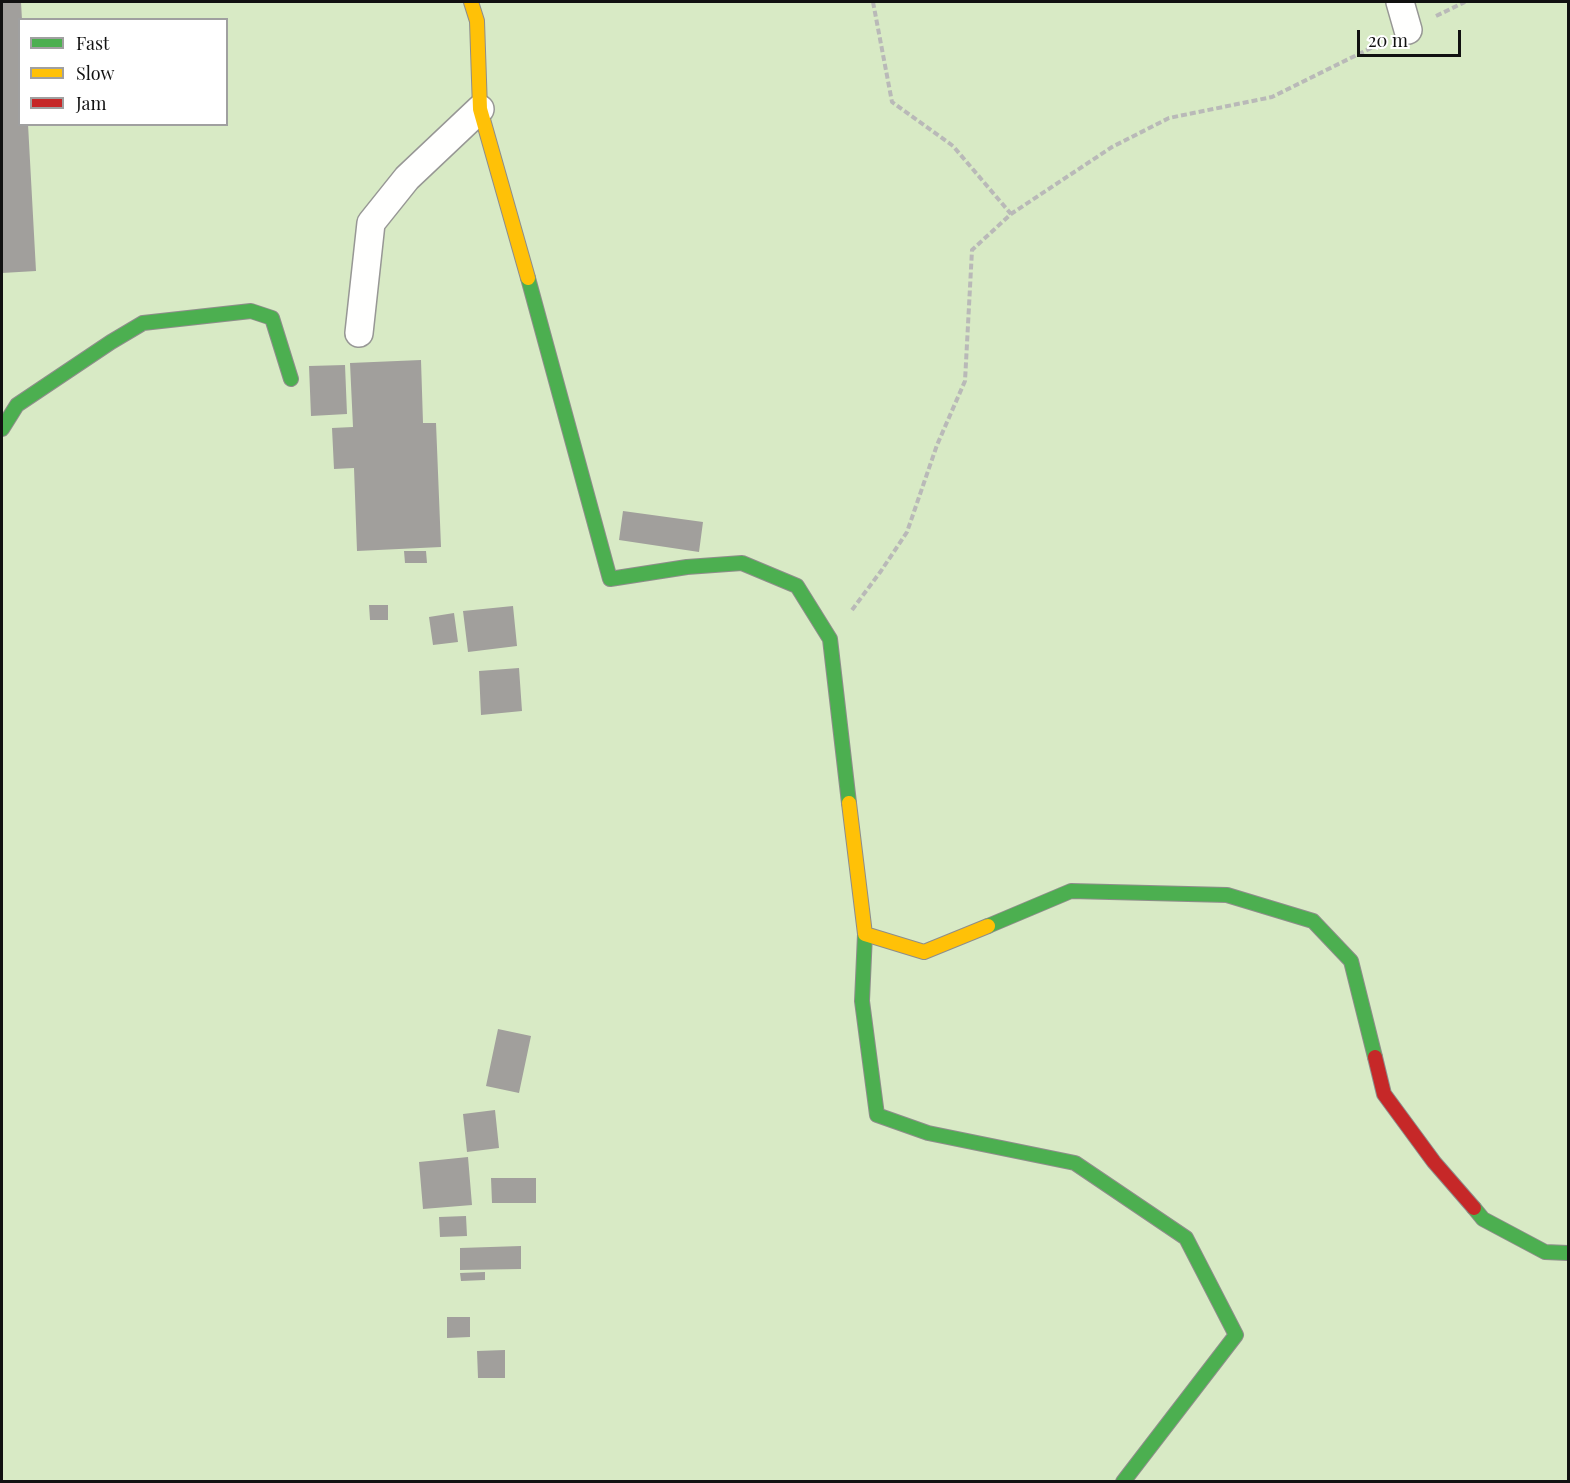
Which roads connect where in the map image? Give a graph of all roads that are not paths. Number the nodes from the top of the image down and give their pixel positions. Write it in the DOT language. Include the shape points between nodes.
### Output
graph roads {
  1 [pos="471,2"];
  2 [pos="1400,2"];
  3 [pos="1408,30"];
  4 [pos="480,108"];
  5 [pos="359,333"];
  6 [pos="291,379"];
  7 [pos="2,429"];
  8 [pos="865,934"];
  9 [pos="1569,1253"];
  10 [pos="1123,1482"];
  1 -- 4 [label="street" via="477,21"];
  2 -- 3 [label="street"];
  4 -- 5 [label="street" via="407,178 371,223"];
  4 -- 8 [label="street" via="610,579 742,562 798,586 830,639"];
  6 -- 7 [label="street" via="272,318 251,310 143,323 17,405"];
  8 -- 9 [label="street" via="924,952 1071,891 1227,895 1312,921 1351,961 1384,1094 1434,1162 1483,1220 1545,1252"];
  8 -- 10 [label="street" via="862,1001 877,1115 928,1133 1075,1163 1186,1238 1236,1335"];
}
